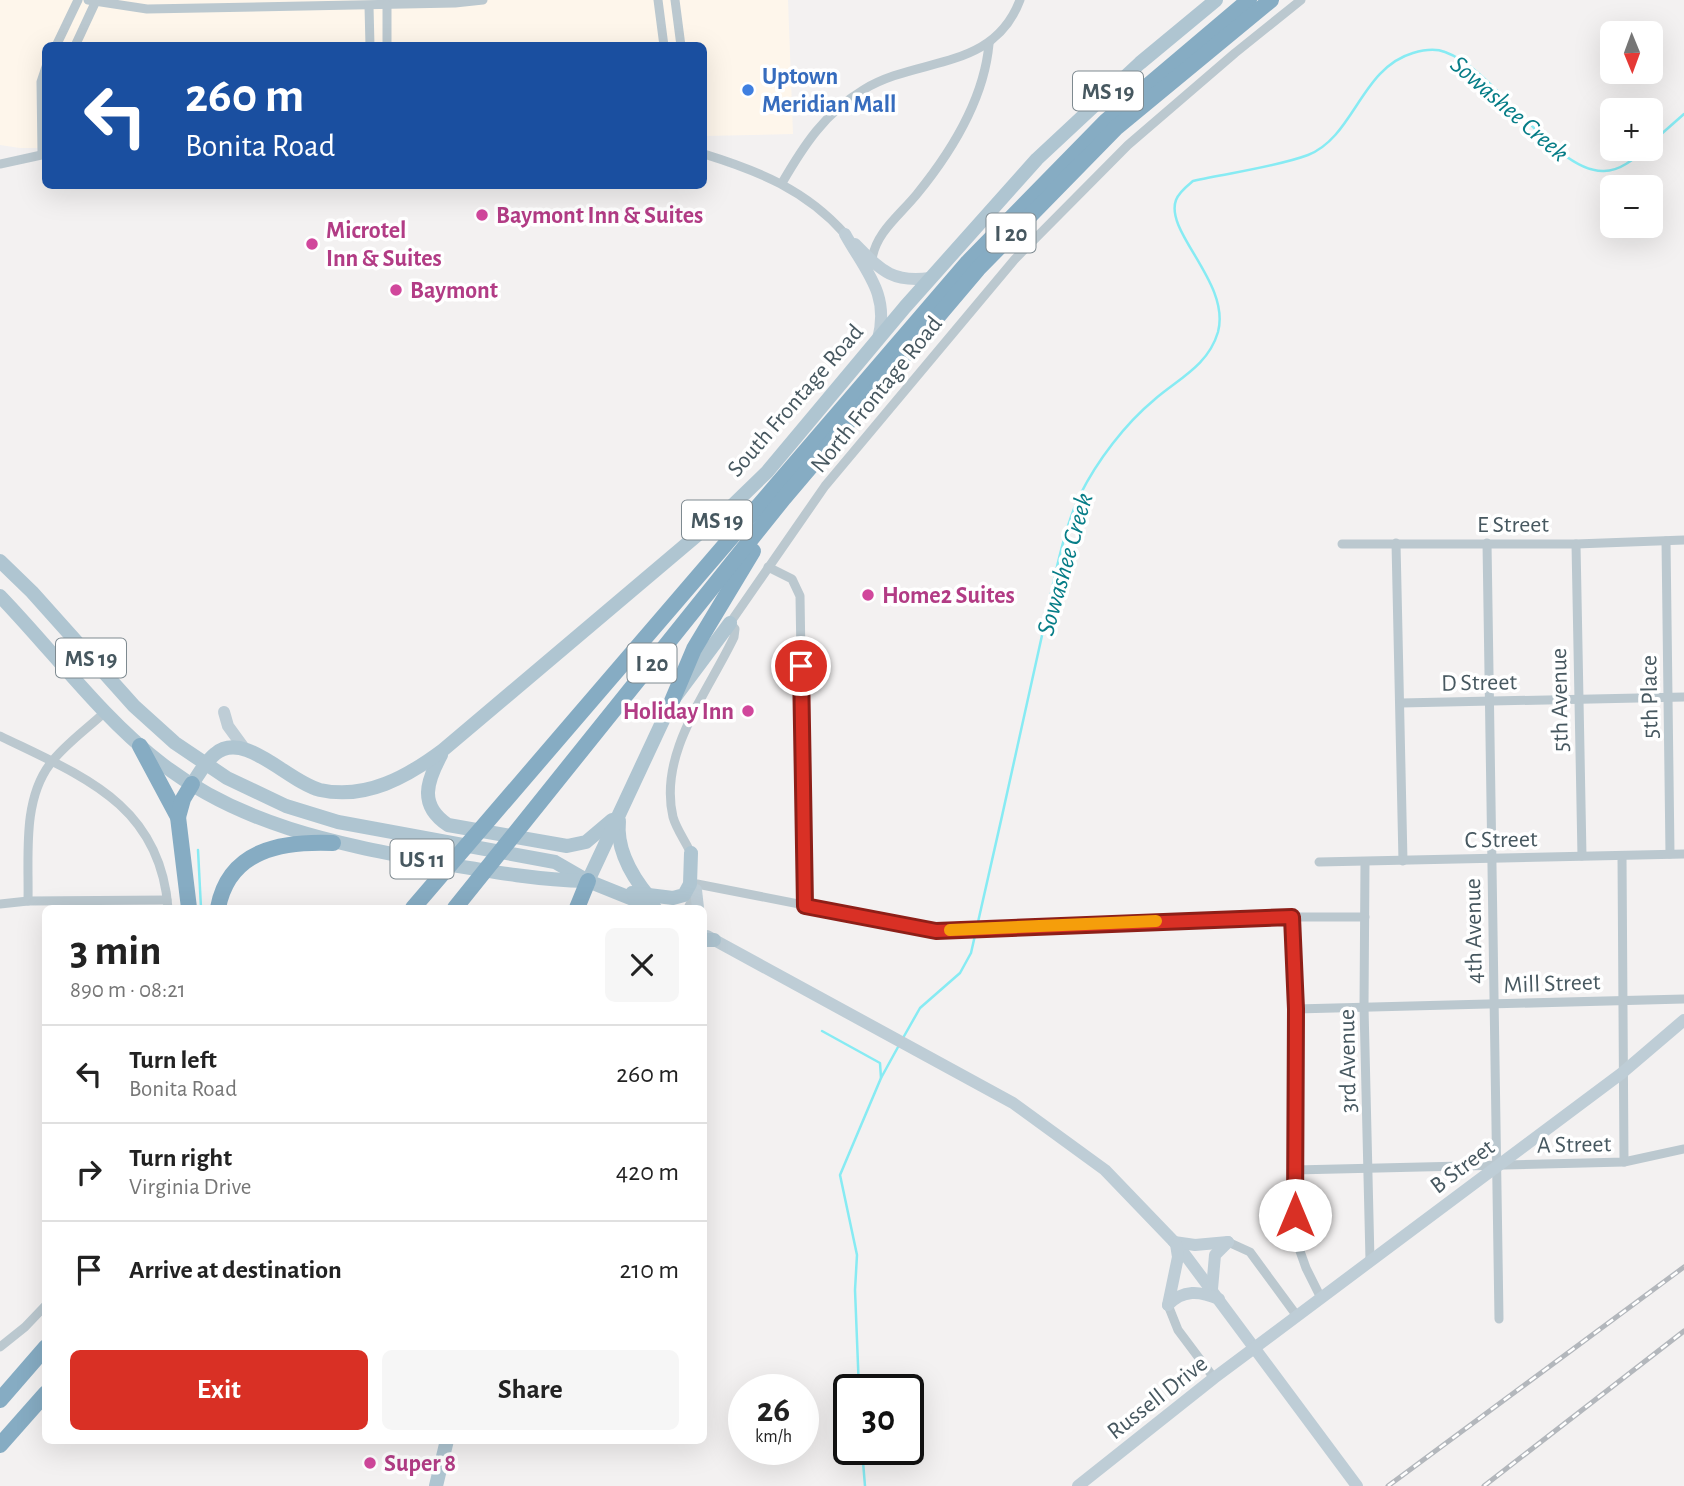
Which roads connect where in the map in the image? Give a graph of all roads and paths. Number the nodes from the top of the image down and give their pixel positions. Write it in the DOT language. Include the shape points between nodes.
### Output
graph roads {
  1 [pos="78,0"];
  2 [pos="483,0"];
  3 [pos="657,0"];
  4 [pos="675,0"];
  5 [pos="1020,0"];
  6 [pos="1216,0"];
  7 [pos="1249,0"];
  8 [pos="1271,0"];
  9 [pos="1301,0"];
  10 [pos="91,1"];
  11 [pos="387,5"];
  12 [pos="369,6"];
  13 [pos="58,42"];
  14 [pos="76,42"];
  15 [pos="370,42"];
  16 [pos="387,42"];
  17 [pos="663,42"];
  18 [pos="680,42"];
  19 [pos="989,44"];
  20 [pos="42,79"];
  21 [pos="42,106"];
  22 [pos="42,154"];
  23 [pos="707,155"];
  24 [pos="0,163"];
  25 [pos="782,183"];
  26 [pos="845,234"];
  27 [pos="872,260"];
  28 [pos="930,278"];
  29 [pos="878,339"];
  30 [pos="784,498"];
  31 [pos="1684,540"];
  32 [pos="1666,541"];
  33 [pos="1396,543"];
  34 [pos="1487,543"];
  35 [pos="1342,544"];
  36 [pos="1576,544"];
  37 [pos="0,561"];
  38 [pos="768,567"];
  39 [pos="0,596"];
  40 [pos="730,623"];
  41 [pos="1669,697"];
  42 [pos="1684,697"];
  43 [pos="1579,699"];
  44 [pos="672,701"];
  45 [pos="1490,701"];
  46 [pos="1401,703"];
  47 [pos="105,712"];
  48 [pos="224,712"];
  49 [pos="0,736"];
  50 [pos="140,746"];
  51 [pos="244,748"];
  52 [pos="443,750"];
  53 [pos="51,761"];
  54 [pos="206,764"];
  55 [pos="192,784"];
  56 [pos="619,812"];
  57 [pos="178,817"];
  58 [pos="333,843"];
  59 [pos="691,853"];
  60 [pos="1670,854"];
  61 [pos="1684,854"];
  62 [pos="1582,856"];
  63 [pos="1622,856"];
  64 [pos="1491,858"];
  65 [pos="1403,861"];
  66 [pos="1318,862"];
  67 [pos="1365,862"];
  68 [pos="589,881"];
  69 [pos="697,887"];
  70 [pos="621,892"];
  71 [pos="28,901"];
  72 [pos="651,902"];
  73 [pos="0,904"];
  74 [pos="167,904"];
  75 [pos="189,905"];
  76 [pos="219,905"];
  77 [pos="416,905"];
  78 [pos="457,905"];
  79 [pos="578,905"];
  80 [pos="633,905"];
  81 [pos="689,905"];
  82 [pos="698,905"];
  83 [pos="805,906"];
  84 [pos="1292,917"];
  85 [pos="1365,917"];
  86 [pos="707,937"];
  87 [pos="1621,999"];
  88 [pos="1684,999"];
  89 [pos="1494,1004"];
  90 [pos="1364,1007"];
  91 [pos="1296,1009"];
  92 [pos="1684,1020"];
  93 [pos="1622,1073"];
  94 [pos="1684,1149"];
  95 [pos="1624,1162"];
  96 [pos="1497,1165"];
  97 [pos="1369,1167"];
  98 [pos="1296,1170"];
  99 [pos="1175,1242"];
  100 [pos="1228,1242"];
  101 [pos="1370,1260"];
  102 [pos="1215,1294"];
  103 [pos="1321,1298"];
  104 [pos="1168,1305"];
  105 [pos="42,1309"];
  106 [pos="1297,1316"];
  107 [pos="1499,1319"];
  108 [pos="1263,1343"];
  109 [pos="0,1347"];
  110 [pos="42,1353"];
  111 [pos="1214,1378"];
  112 [pos="42,1398"];
  113 [pos="0,1400"];
  114 [pos="446,1444"];
  115 [pos="0,1445"];
  116 [pos="436,1486"];
  117 [pos="1078,1486"];
  118 [pos="1357,1486"];
  1 -- 13 [label="street"];
  2 -- 11 [label="street"];
  3 -- 17 [label="street"];
  4 -- 18 [label="street"];
  5 -- 19 [label="street" via="1009,23"];
  6 -- 28 [label="main road, South Frontage Road / MS 19" via="1084,112"];
  7 -- 77 [label="highway, I 20" via="1106,121 1000,228"];
  8 -- 30 [label="highway, I 20" via="1117,127 1047,195 978,269"];
  9 -- 38 [label="street, North Frontage Road" via="1174,104 1034,237 825,486"];
  10 -- 12 [label="street" via="147,9"];
  10 -- 14 [label="street"];
  11 -- 12 [label="street"];
  11 -- 16 [label="street"];
  12 -- 15 [label="street"];
  19 -- 25 [label="street" via="864,89 821,123"];
  19 -- 27 [label="street" via="987,67 972,108 931,175 876,242"];
  20 -- 21 [label="street"];
  22 -- 24 [label="street"];
  23 -- 25 [label="street"];
  25 -- 26 [label="street" via="813,201"];
  26 -- 27 [label="main road"];
  26 -- 29 [label="main road" via="882,302"];
  27 -- 28 [label="main road" via="894,277"];
  28 -- 29 [label="main road, South Frontage Road / MS 19"];
  29 -- 52 [label="main road, South Frontage Road / MS 19" via="734,504"];
  30 -- 44 [label="highway" via="705,629"];
  30 -- 78 [label="highway, I 20"];
  31 -- 32 [label="street, E Street"];
  32 -- 36 [label="street, E Street"];
  32 -- 41 [label="street, 5th Place"];
  33 -- 34 [label="street, E Street"];
  33 -- 35 [label="street, E Street"];
  33 -- 46 [label="street"];
  34 -- 36 [label="street, E Street"];
  34 -- 45 [label="street, 4th Avenue"];
  36 -- 43 [label="street, 5th Avenue"];
  37 -- 54 [label="main road, MS 19" via="134,706"];
  38 -- 40 [label="street, North Frontage Road"];
  38 -- 83 [label="street" via="792,579 800,596"];
  39 -- 47 [label="main road, MS 19"];
  40 -- 44 [label="main road"];
  40 -- 59 [label="street, North Frontage Road" via="734,637 671,771 673,816"];
  41 -- 42 [label="street, D Street"];
  41 -- 43 [label="street, D Street"];
  41 -- 60 [label="street, 5th Place"];
  43 -- 45 [label="street, D Street"];
  43 -- 62 [label="street, 5th Avenue"];
  44 -- 56 [label="main road"];
  45 -- 46 [label="street, D Street"];
  45 -- 64 [label="street, 4th Avenue"];
  46 -- 65 [label="street"];
  47 -- 50 [label="main road, MS 19"];
  47 -- 53 [label="street"];
  48 -- 51 [label="main road"];
  49 -- 53 [label="street"];
  50 -- 55 [label="main road, MS 19"];
  50 -- 57 [label="highway"];
  51 -- 52 [label="main road, South Frontage Road / MS 19" via="303,784 341,792 396,781"];
  51 -- 54 [label="main road" via="221,750"];
  52 -- 56 [label="main road" via="429,780 427,799 435,815 455,828 574,846 599,834"];
  53 -- 71 [label="street" via="32,807"];
  53 -- 74 [label="street" via="107,793 135,819 156,854"];
  54 -- 55 [label="main road"];
  54 -- 68 [label="main road" via="268,798 321,817 555,862"];
  55 -- 57 [label="highway"];
  55 -- 58 [label="main road, MS 19" via="247,814"];
  56 -- 68 [label="main road"];
  56 -- 72 [label="main road" via="620,847"];
  57 -- 75 [label="highway"];
  58 -- 68 [label="main road, US 11" via="551,881"];
  58 -- 76 [label="highway, US 11" via="291,843 259,851 228,880"];
  59 -- 69 [label="street, North Frontage Road"];
  59 -- 72 [label="main road" via="690,884 684,895"];
  60 -- 61 [label="street, C Street"];
  60 -- 63 [label="street, C Street"];
  62 -- 63 [label="street, C Street"];
  62 -- 64 [label="street, C Street"];
  63 -- 87 [label="street"];
  64 -- 65 [label="street, C Street"];
  64 -- 89 [label="street, 4th Avenue"];
  65 -- 67 [label="street, C Street"];
  66 -- 67 [label="street, C Street"];
  67 -- 85 [label="street, 3rd Avenue"];
  68 -- 70 [label="main road, US 11"];
  68 -- 79 [label="highway"];
  69 -- 81 [label="street"];
  69 -- 82 [label="main road"];
  69 -- 83 [label="street"];
  70 -- 72 [label="main road"];
  70 -- 80 [label="main road"];
  71 -- 73 [label="street"];
  71 -- 74 [label="street"];
  83 -- 84 [label="street" via="936,931"];
  84 -- 85 [label="street"];
  84 -- 91 [label="street"];
  85 -- 90 [label="street, 3rd Avenue"];
  86 -- 99 [label="main road" via="1013,1103 1127,1191"];
  87 -- 88 [label="street, Mill Street"];
  87 -- 89 [label="street, Mill Street"];
  87 -- 93 [label="street"];
  89 -- 90 [label="street, Mill Street"];
  89 -- 96 [label="street, 4th Avenue"];
  90 -- 91 [label="street, Mill Street"];
  90 -- 97 [label="street, 3rd Avenue"];
  91 -- 98 [label="street"];
  92 -- 93 [label="main road, B Street"];
  93 -- 95 [label="street"];
  93 -- 96 [label="main road, B Street"];
  94 -- 95 [label="street, A Street"];
  95 -- 96 [label="street, A Street"];
  96 -- 97 [label="street, A Street"];
  96 -- 101 [label="main road, B Street"];
  96 -- 107 [label="street, 4th Avenue"];
  97 -- 98 [label="street, A Street"];
  97 -- 101 [label="street, 3rd Avenue"];
  98 -- 103 [label="street" via="1295,1237"];
  99 -- 100 [label="main road"];
  99 -- 102 [label="main road"];
  99 -- 104 [label="main road" via="1178,1257"];
  100 -- 102 [label="main road" via="1215,1255"];
  100 -- 106 [label="street" via="1250,1252"];
  101 -- 103 [label="main road, B Street"];
  102 -- 104 [label="main road" via="1186,1293"];
  102 -- 118 [label="main road"];
  103 -- 106 [label="main road, B Street"];
  104 -- 111 [label="street" via="1178,1331"];
  105 -- 109 [label="street"];
  106 -- 108 [label="main road, B Street"];
  108 -- 111 [label="main road, Russell Drive"];
  110 -- 113 [label="highway"];
  111 -- 117 [label="main road, Russell Drive"];
  112 -- 115 [label="highway"];
  114 -- 116 [label="main road"];
}
